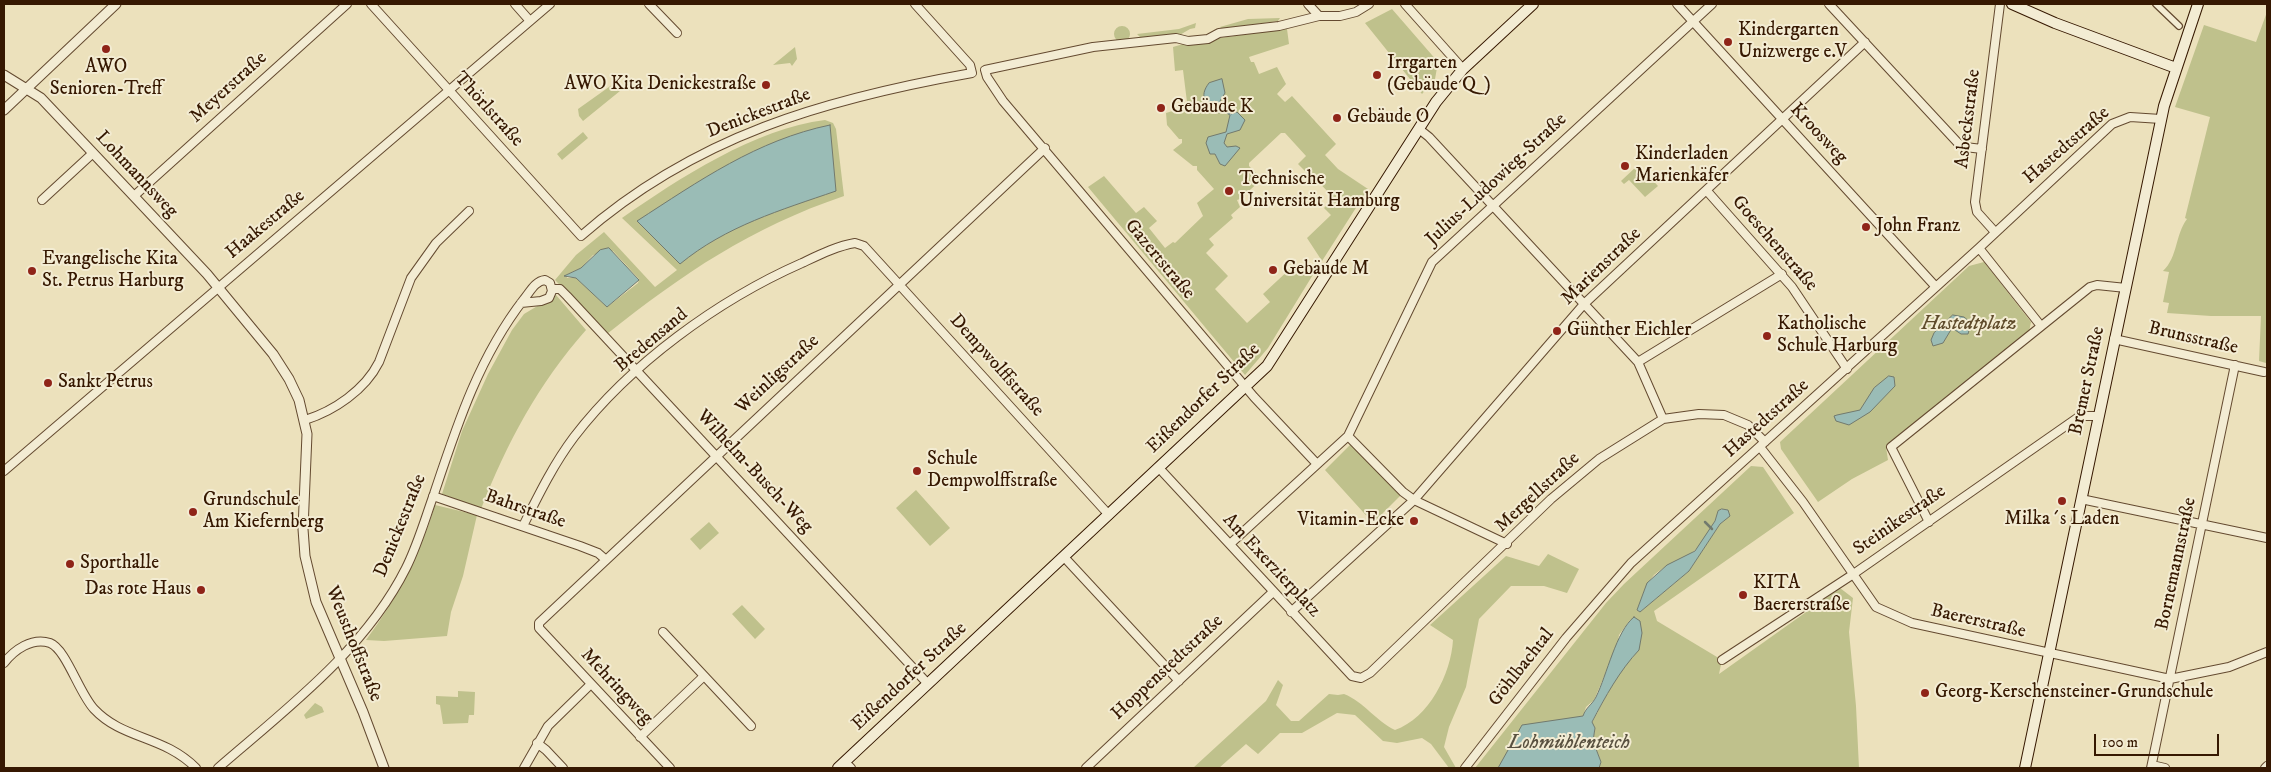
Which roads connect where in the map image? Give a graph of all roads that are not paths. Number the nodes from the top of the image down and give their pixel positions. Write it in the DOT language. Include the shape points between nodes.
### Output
graph roads {
  1 [pos="116,4"];
  2 [pos="347,4"];
  3 [pos="371,4"];
  4 [pos="515,4"];
  5 [pos="550,4"];
  6 [pos="649,4"];
  7 [pos="914,4"];
  8 [pos="1308,4"];
  9 [pos="1369,4"];
  10 [pos="1404,4"];
  11 [pos="1533,4"];
  12 [pos="1677,4"];
  13 [pos="1712,4"];
  14 [pos="1829,4"];
  15 [pos="2000,4"];
  16 [pos="2012,4"];
  17 [pos="2156,4"];
  18 [pos="2198,4"];
  19 [pos="1319,16"];
  20 [pos="530,21"];
  21 [pos="1693,21"];
  22 [pos="2179,26"];
  23 [pos="677,33"];
  24 [pos="1865,42"];
  25 [pos="1463,68"];
  26 [pos="2176,68"];
  27 [pos="4,75"];
  28 [pos="27,88"];
  29 [pos="449,91"];
  30 [pos="4,110"];
  31 [pos="2161,119"];
  32 [pos="1782,120"];
  33 [pos="1419,129"];
  34 [pos="1045,148"];
  35 [pos="1982,149"];
  36 [pos="93,153"];
  37 [pos="1707,191"];
  38 [pos="134,196"];
  39 [pos="42,200"];
  40 [pos="1493,205"];
  41 [pos="469,211"];
  42 [pos="1996,232"];
  43 [pos="581,236"];
  44 [pos="855,243"];
  45 [pos="1979,248"];
  46 [pos="1782,274"];
  47 [pos="899,284"];
  48 [pos="1936,287"];
  49 [pos="218,288"];
  50 [pos="2126,288"];
  51 [pos="552,289"];
  52 [pos="521,303"];
  53 [pos="1584,304"];
  54 [pos="2041,326"];
  55 [pos="2114,339"];
  56 [pos="1638,362"];
  57 [pos="2235,365"];
  58 [pos="1847,369"];
  59 [pos="2264,372"];
  60 [pos="636,373"];
  61 [pos="1247,386"];
  62 [pos="2098,416"];
  63 [pos="1663,419"];
  64 [pos="304,420"];
  65 [pos="1348,436"];
  66 [pos="1762,444"];
  67 [pos="716,455"];
  68 [pos="1317,464"];
  69 [pos="1159,468"];
  70 [pos="4,471"];
  71 [pos="433,496"];
  72 [pos="2081,499"];
  73 [pos="1414,500"];
  74 [pos="1109,515"];
  75 [pos="1929,522"];
  76 [pos="2202,524"];
  77 [pos="522,526"];
  78 [pos="2267,538"];
  79 [pos="1230,544"];
  80 [pos="1506,544"];
  81 [pos="1064,557"];
  82 [pos="605,559"];
  83 [pos="1852,574"];
  84 [pos="1607,590"];
  85 [pos="1273,592"];
  86 [pos="1291,612"];
  87 [pos="539,628"];
  88 [pos="664,632"];
  89 [pos="2267,652"];
  90 [pos="2049,654"];
  91 [pos="339,659"];
  92 [pos="1722,660"];
  93 [pos="4,663"];
  94 [pos="704,676"];
  95 [pos="1363,677"];
  96 [pos="2170,679"];
  97 [pos="1179,681"];
  98 [pos="591,684"];
  99 [pos="928,684"];
  100 [pos="751,726"];
  101 [pos="640,737"];
  102 [pos="537,744"];
  103 [pos="845,766"];
  104 [pos="2152,767"];
  105 [pos="196,768"];
  106 [pos="218,768"];
  107 [pos="384,768"];
  108 [pos="524,768"];
  109 [pos="563,768"];
  110 [pos="670,768"];
  111 [pos="1086,768"];
  112 [pos="1465,768"];
  113 [pos="2025,768"];
  114 [pos="2165,768"];
  1 -- 28 [label="street"];
  2 -- 38 [label="street, Meyerstraße"];
  3 -- 29 [label="street, Thörlstraße"];
  4 -- 20 [label="street"];
  5 -- 20 [label="street, Haakestraße"];
  6 -- 23 [label="street"];
  7 -- 43 [label="street, Denickestraße" via="970,64 972,73 830,105 759,127 668,172"];
  8 -- 19 [label="street"];
  9 -- 19 [label="street" via="1346,15"];
  10 -- 25 [label="street"];
  11 -- 25 [label="main road, Eißendorfer Straße"];
  12 -- 21 [label="street, Kroosweg"];
  13 -- 21 [label="street, Julius-Ludowieg-Straße"];
  14 -- 24 [label="street"];
  15 -- 35 [label="street, Asbeckstraße"];
  16 -- 26 [label="main road"];
  17 -- 22 [label="street"];
  18 -- 26 [label="main road, Bremer Straße"];
  19 -- 34 [label="street, Gazertstraße" via="1279,26 1219,33 1208,39 1188,41 1176,38 1093,47 986,70 987,77 1004,101"];
  20 -- 29 [label="street, Haakestraße"];
  21 -- 32 [label="street, Kroosweg"];
  21 -- 40 [label="street, Julius-Ludowieg-Straße"];
  24 -- 32 [label="street, Marienstraße"];
  24 -- 35 [label="street" via="1958,143"];
  25 -- 33 [label="main road, Eißendorfer Straße"];
  26 -- 31 [label="main road, Bremer Straße"];
  27 -- 28 [label="street, Lohmannsweg"];
  28 -- 30 [label="street"];
  28 -- 36 [label="street, Lohmannsweg" via="41,98"];
  29 -- 43 [label="street, Thörlstraße"];
  29 -- 49 [label="street, Haakestraße"];
  31 -- 42 [label="street, Hastedtstraße" via="2130,116 2115,122"];
  31 -- 50 [label="main road, Bremer Straße"];
  32 -- 37 [label="street, Marienstraße"];
  32 -- 48 [label="street, Kroosweg"];
  33 -- 40 [label="street"];
  33 -- 61 [label="main road, Eißendorfer Straße" via="1278,351"];
  34 -- 47 [label="street, Weinligstraße"];
  34 -- 61 [label="street, Gazertstraße"];
  35 -- 42 [label="street, Asbeckstraße" via="1975,202 1977,212"];
  36 -- 38 [label="street, Lohmannsweg"];
  36 -- 39 [label="street"];
  37 -- 46 [label="street, Goeschenstraße"];
  37 -- 53 [label="street, Marienstraße"];
  38 -- 49 [label="street, Lohmannsweg"];
  40 -- 53 [label="street"];
  40 -- 65 [label="street, Julius-Ludowieg-Straße" via="1432,262"];
  41 -- 64 [label="street" via="436,242 411,278 371,375 342,401 322,414"];
  42 -- 45 [label="street, Hastedtstraße"];
  44 -- 47 [label="street, Dempwolffstraße" via="864,246"];
  44 -- 60 [label="street, Bredensand" via="779,273 731,300"];
  45 -- 48 [label="street, Hastedtstraße"];
  45 -- 54 [label="street"];
  46 -- 56 [label="street"];
  46 -- 58 [label="street, Goeschenstraße"];
  47 -- 67 [label="street, Weinligstraße"];
  47 -- 74 [label="street, Dempwolffstraße"];
  48 -- 58 [label="street, Hastedtstraße"];
  49 -- 64 [label="street, Weusthoffstraße" via="281,366 295,389"];
  49 -- 70 [label="street, Haakestraße"];
  50 -- 54 [label="street" via="2090,287"];
  50 -- 55 [label="main road, Bremer Straße"];
  51 -- 52 [label="street" via="545,300"];
  51 -- 52 [label="street, Denickestraße" via="549,282 541,281"];
  51 -- 60 [label="street, Wilhelm-Busch-Weg" via="560,289 567,296"];
  52 -- 71 [label="street, Denickestraße" via="497,338 469,393"];
  53 -- 56 [label="street"];
  53 -- 73 [label="street, Marienstraße"];
  54 -- 75 [label="street" via="1891,447"];
  55 -- 57 [label="street, Brunsstraße"];
  55 -- 62 [label="main road, Bremer Straße"];
  56 -- 63 [label="street"];
  57 -- 59 [label="street, Brunsstraße"];
  57 -- 76 [label="street, Bornemannstraße"];
  58 -- 66 [label="street, Hastedtstraße"];
  60 -- 67 [label="street, Wilhelm-Busch-Weg"];
  60 -- 77 [label="street, Bredensand" via="574,438 551,472"];
  61 -- 68 [label="street, Gazertstraße"];
  61 -- 69 [label="main road, Eißendorfer Straße"];
  62 -- 72 [label="main road, Bremer Straße"];
  62 -- 75 [label="street, Steinikestraße" via="2080,416"];
  63 -- 66 [label="street, Mergellstraße" via="1699,414 1724,415 1742,421"];
  63 -- 80 [label="street, Mergellstraße" via="1599,459 1551,499"];
  64 -- 91 [label="street, Weusthoffstraße" via="307,446 303,498 305,556 316,602"];
  65 -- 68 [label="street, Julius-Ludowieg-Straße"];
  65 -- 73 [label="street"];
  66 -- 83 [label="street, Baererstraße"];
  66 -- 84 [label="street, Hastedtstraße"];
  67 -- 82 [label="street, Weinligstraße"];
  67 -- 99 [label="street, Wilhelm-Busch-Weg"];
  68 -- 79 [label="street, Julius-Ludowieg-Straße"];
  69 -- 74 [label="main road, Eißendorfer Straße"];
  69 -- 79 [label="street, Am Exerzierplatz"];
  71 -- 77 [label="street, Bahrstraße"];
  71 -- 91 [label="street, Denickestraße" via="416,545 399,580 377,615"];
  72 -- 76 [label="street"];
  72 -- 90 [label="main road, Bremer Straße"];
  73 -- 80 [label="street"];
  73 -- 86 [label="street, Marienstraße"];
  74 -- 81 [label="main road, Eißendorfer Straße"];
  75 -- 83 [label="street, Steinikestraße"];
  76 -- 78 [label="street"];
  76 -- 96 [label="street, Bornemannstraße"];
  77 -- 82 [label="street, Bahrstraße" via="598,553"];
  79 -- 85 [label="street, Am Exerzierplatz"];
  80 -- 95 [label="street, Mergellstraße"];
  81 -- 97 [label="street"];
  81 -- 99 [label="main road, Eißendorfer Straße"];
  82 -- 87 [label="street, Weinligstraße" via="541,620"];
  83 -- 90 [label="street, Baererstraße" via="1876,607 1912,624"];
  83 -- 92 [label="street, Steinikestraße"];
  84 -- 112 [label="street, Göhlbachtal"];
  85 -- 86 [label="street, Am Exerzierplatz"];
  85 -- 97 [label="street, Hoppenstedtstraße"];
  86 -- 95 [label="street, Am Exerzierplatz" via="1352,676"];
  87 -- 98 [label="street, Mehringweg"];
  88 -- 94 [label="street"];
  89 -- 96 [label="street, Baererstraße" via="2229,667"];
  90 -- 96 [label="street, Baererstraße"];
  90 -- 113 [label="main road, Bremer Straße"];
  91 -- 106 [label="street, Denickestraße"];
  91 -- 107 [label="street, Weusthoffstraße"];
  93 -- 105 [label="street" via="27,645 41,642 54,645 61,651 84,697 100,715 120,728 171,748"];
  94 -- 100 [label="street"];
  94 -- 101 [label="street"];
  96 -- 104 [label="street, Bornemannstraße"];
  97 -- 111 [label="street, Hoppenstedtstraße"];
  98 -- 101 [label="street, Mehringweg"];
  98 -- 102 [label="street" via="554,719"];
  99 -- 103 [label="main road, Eißendorfer Straße"];
  101 -- 110 [label="street, Mehringweg"];
  102 -- 108 [label="street"];
  102 -- 109 [label="street"];
  104 -- 114 [label="street"];
}
